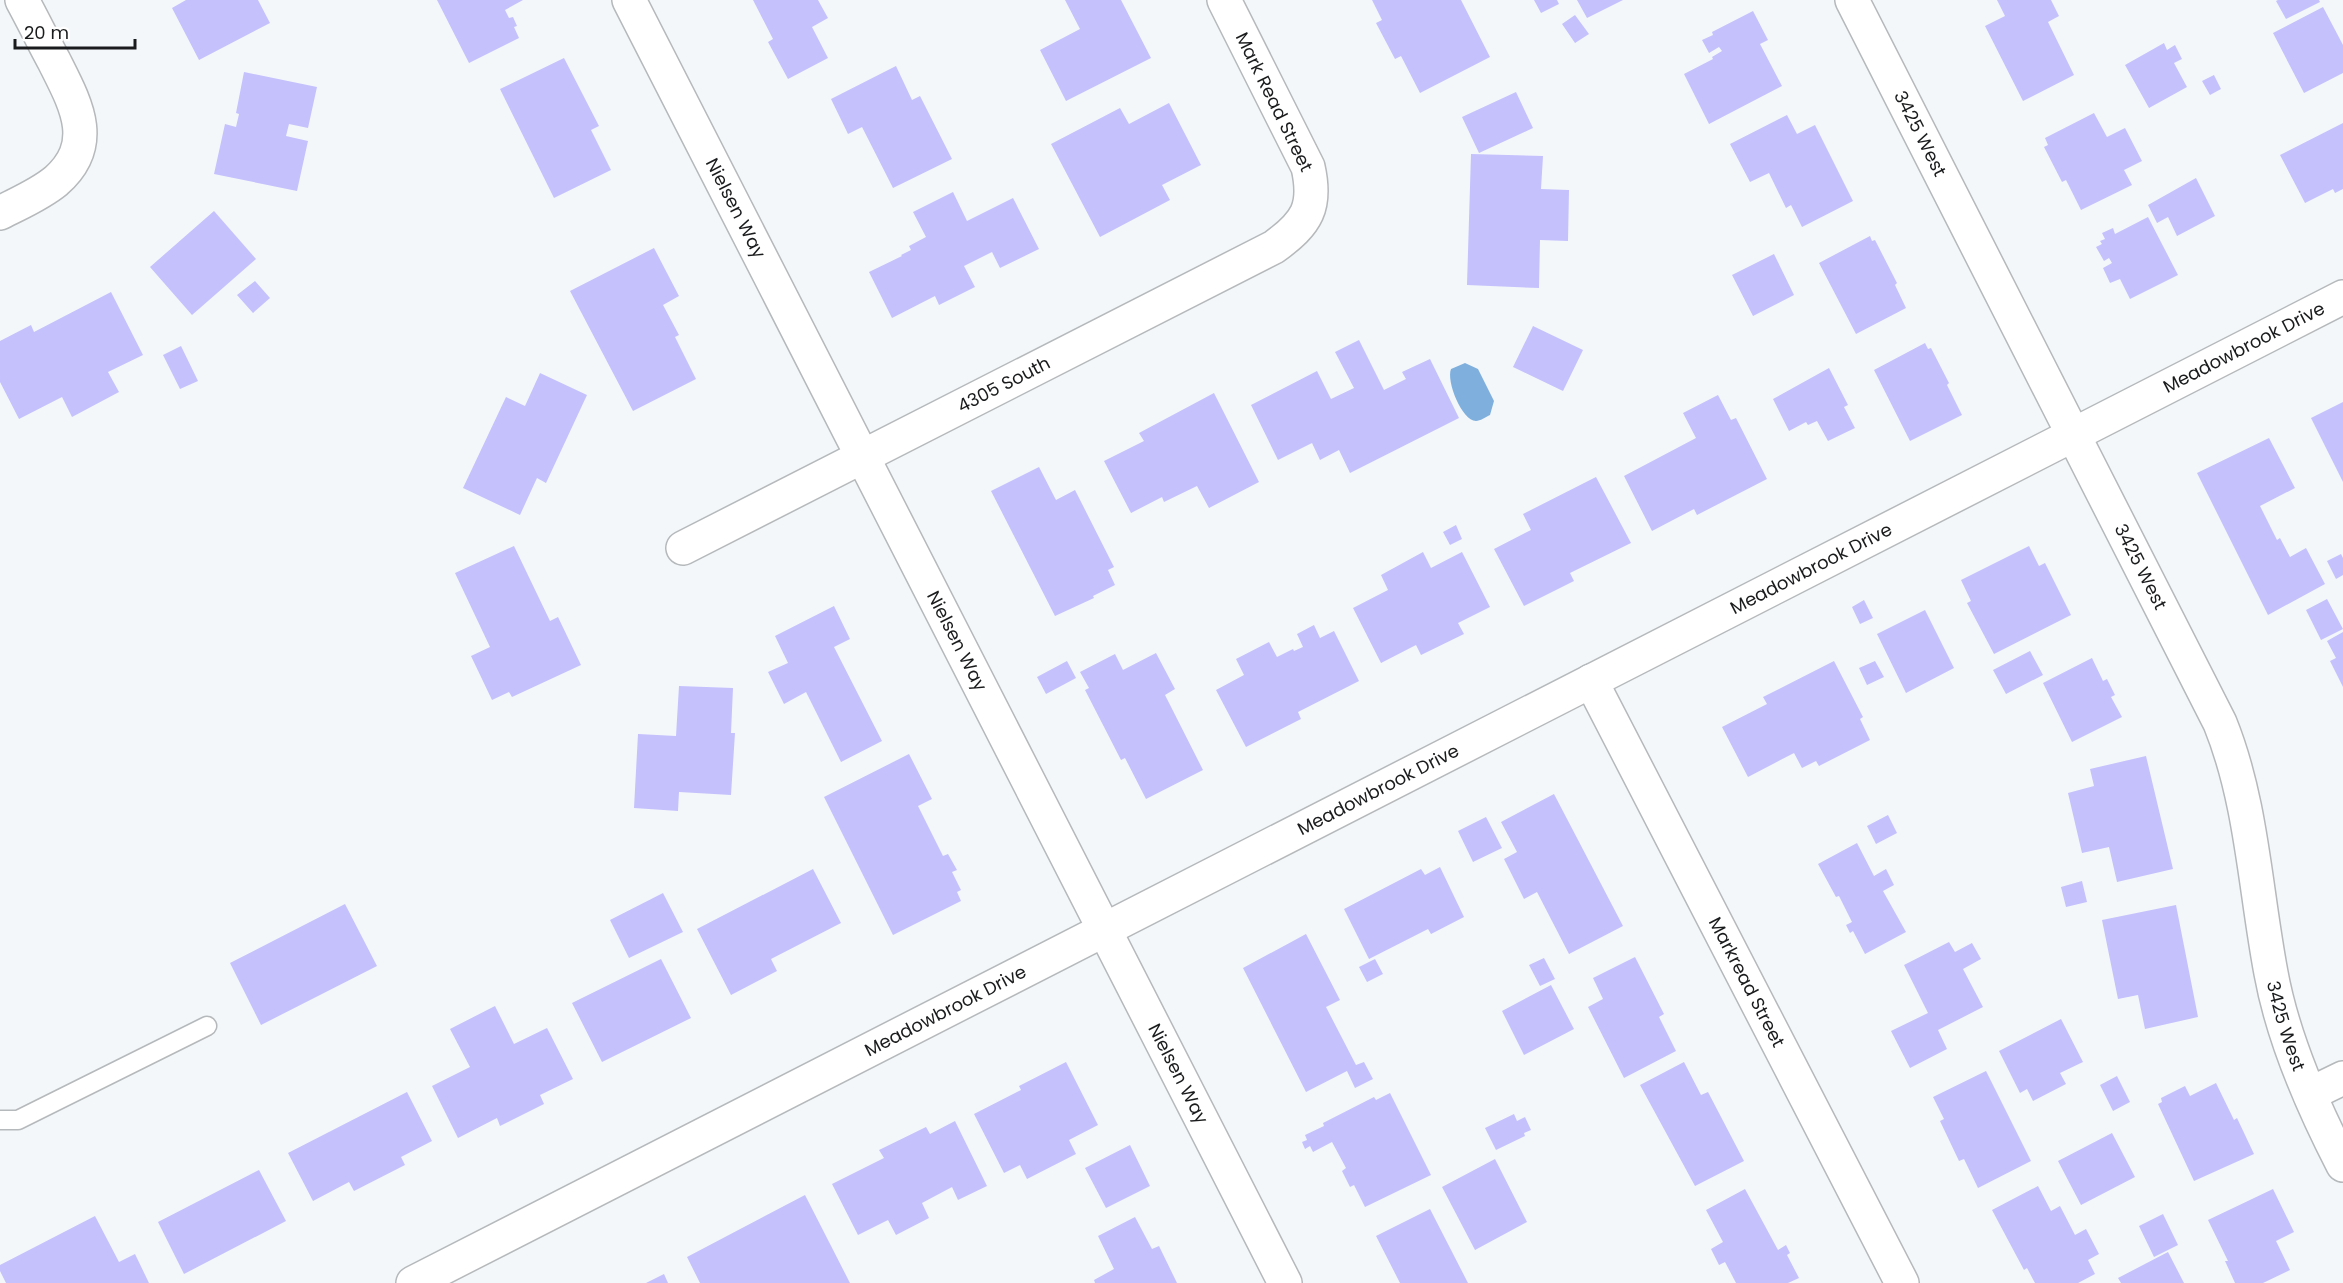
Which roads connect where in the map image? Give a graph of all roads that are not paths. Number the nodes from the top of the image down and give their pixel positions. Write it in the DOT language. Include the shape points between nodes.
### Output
graph roads {
  1 [pos="22,0"];
  2 [pos="629,0"];
  3 [pos="1224,0"];
  4 [pos="1852,0"];
  5 [pos="1311,206"];
  6 [pos="0,213"];
  7 [pos="2343,297"];
  8 [pos="2074,434"];
  9 [pos="862,456"];
  10 [pos="682,548"];
  11 [pos="1591,681"];
  12 [pos="1105,930"];
  13 [pos="207,1026"];
  14 [pos="2343,1078"];
  15 [pos="2310,1094"];
  16 [pos="0,1120"];
  17 [pos="2343,1165"];
  18 [pos="413,1283"];
  19 [pos="1285,1283"];
  20 [pos="1902,1283"];
  1 -- 6 [label="street" via="70,94 81,131 78,151 57,180"];
  2 -- 9 [label="street, Nielsen Way"];
  3 -- 5 [label="street, Mark Read Street" via="1308,166"];
  4 -- 8 [label="street, 3425 West"];
  5 -- 9 [label="street, 4305 South" via="1302,222 1274,247"];
  7 -- 8 [label="street, Meadowbrook Drive"];
  8 -- 11 [label="street, Meadowbrook Drive"];
  8 -- 15 [label="street, 3425 West" via="2230,749 2243,800 2271,975"];
  9 -- 10 [label="street, 4305 South"];
  9 -- 12 [label="street, Nielsen Way"];
  11 -- 12 [label="street, Meadowbrook Drive"];
  11 -- 20 [label="street, Markread Street"];
  12 -- 18 [label="street, Meadowbrook Drive"];
  12 -- 19 [label="street, Nielsen Way"];
  13 -- 16 [label="lane" via="18,1120"];
  14 -- 15 [label="street"];
  15 -- 17 [label="street, 3425 West"];
}
